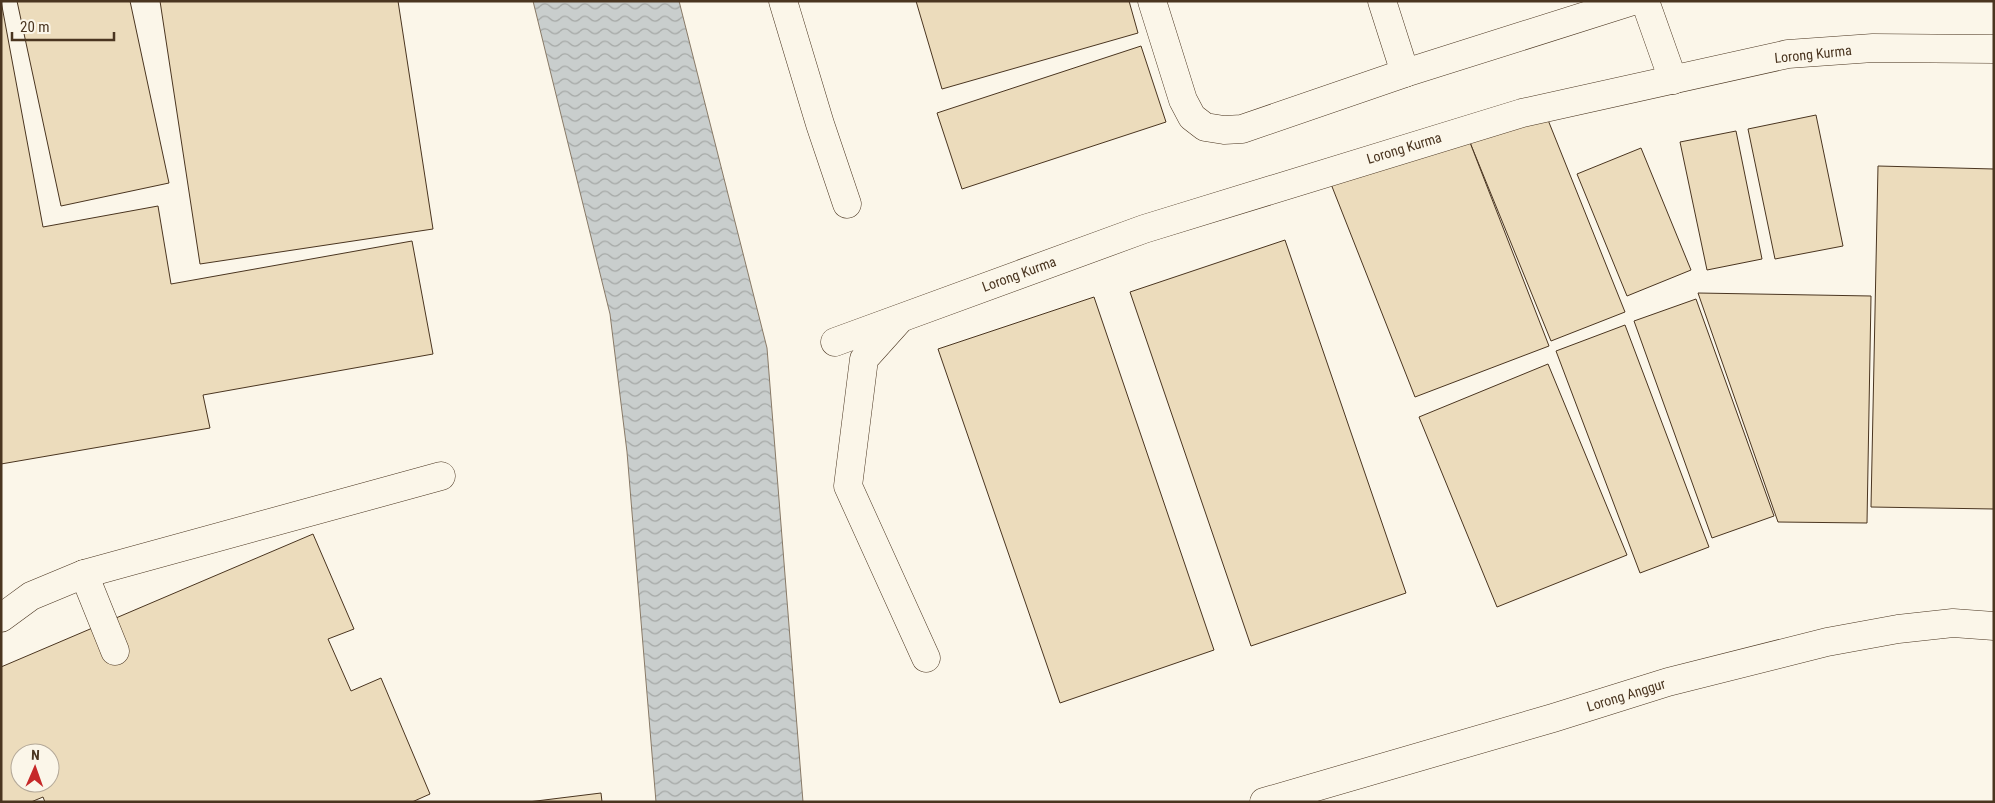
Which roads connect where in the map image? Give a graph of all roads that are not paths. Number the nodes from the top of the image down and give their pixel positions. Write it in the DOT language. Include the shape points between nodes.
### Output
graph roads {
  1 [pos="783,1"];
  2 [pos="1152,1"];
  3 [pos="1382,1"];
  4 [pos="1633,1"];
  5 [pos="1645,1"];
  6 [pos="1994,49"];
  7 [pos="1405,72"];
  8 [pos="1673,80"];
  9 [pos="847,204"];
  10 [pos="901,317"];
  11 [pos="835,342"];
  12 [pos="441,476"];
  13 [pos="84,574"];
  14 [pos="1,618"];
  15 [pos="1994,626"];
  16 [pos="115,651"];
  17 [pos="926,658"];
  18 [pos="1264,802"];
  1 -- 9 [label="street"];
  2 -- 7 [label="street" via="1183,100 1192,117 1206,127 1242,129"];
  3 -- 7 [label="street"];
  4 -- 7 [label="street"];
  5 -- 8 [label="street"];
  6 -- 8 [label="street, Lorong Kurma" via="1874,48 1788,54"];
  8 -- 10 [label="street, Lorong Kurma" via="1522,113 1381,155 1144,229"];
  10 -- 11 [label="street, Lorong Kurma"];
  10 -- 17 [label="street" via="864,359 848,486"];
  12 -- 13 [label="street"];
  13 -- 14 [label="street" via="31,596"];
  13 -- 16 [label="street"];
  15 -- 18 [label="street, Lorong Anggur" via="1954,623 1827,642 1668,682"];
}
